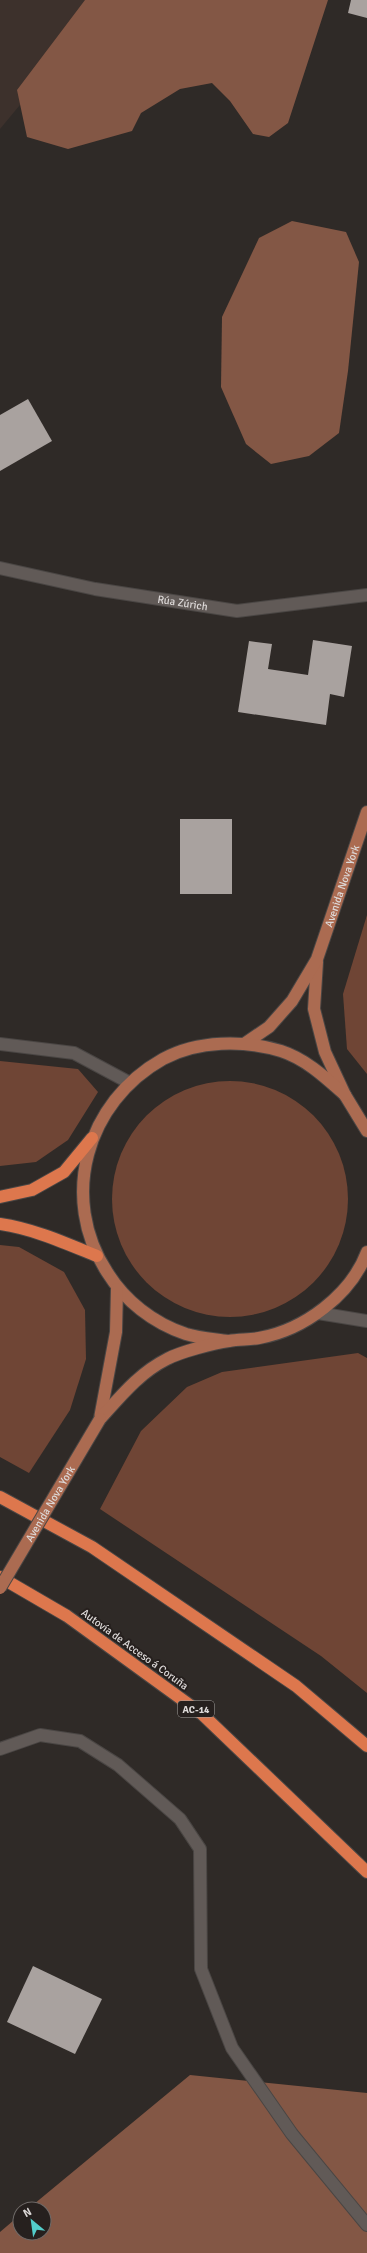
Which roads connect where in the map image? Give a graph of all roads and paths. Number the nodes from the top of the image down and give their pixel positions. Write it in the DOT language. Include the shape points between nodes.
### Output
graph roads {
  1 [pos="0,568"];
  2 [pos="367,595"];
  3 [pos="367,812"];
  4 [pos="317,959"];
  5 [pos="0,1044"];
  6 [pos="244,1044"];
  7 [pos="130,1083"];
  8 [pos="345,1095"];
  9 [pos="367,1131"];
  10 [pos="92,1138"];
  11 [pos="0,1197"];
  12 [pos="0,1224"];
  13 [pos="367,1252"];
  14 [pos="96,1256"];
  15 [pos="117,1289"];
  16 [pos="318,1313"];
  17 [pos="367,1321"];
  18 [pos="228,1341"];
  19 [pos="100,1419"];
  20 [pos="0,1497"];
  21 [pos="0,1577"];
  22 [pos="0,1588"];
  23 [pos="367,1746"];
  24 [pos="0,1749"];
  25 [pos="367,1872"];
  26 [pos="367,2225"];
  1 -- 2 [label="street, Rúa Zúrich" via="95,589 237,611"];
  3 -- 4 [label="main road, Avenida Nova York"];
  4 -- 6 [label="main road" via="292,1001 269,1027"];
  4 -- 8 [label="main road" via="314,1009 324,1052"];
  5 -- 7 [label="street" via="74,1053"];
  6 -- 7 [label="main road" via="203,1046 163,1059"];
  6 -- 8 [label="main road" via="282,1051 316,1069"];
  7 -- 10 [label="main road" via="108,1108"];
  8 -- 9 [label="main road"];
  10 -- 11 [label="highway" via="64,1172 32,1190"];
  10 -- 14 [label="main road" via="83,1177 84,1211"];
  12 -- 14 [label="highway" via="50,1236"];
  13 -- 16 [label="main road" via="344,1290"];
  14 -- 15 [label="main road"];
  15 -- 18 [label="main road" via="149,1317 187,1334"];
  15 -- 19 [label="main road" via="116,1332"];
  16 -- 17 [label="street"];
  16 -- 18 [label="main road" via="290,1329 260,1338"];
  18 -- 19 [label="main road" via="168,1358 137,1378"];
  19 -- 22 [label="main road, Avenida Nova York, bridge"];
  20 -- 23 [label="highway" via="98,1552 296,1686"];
  21 -- 25 [label="highway, Autovía de Acceso á Coruña / AC-14" via="67,1616 202,1714"];
  24 -- 26 [label="street" via="40,1735 80,1741 118,1766 180,1818 200,1848 202,1969 232,2048 292,2134"];
}
